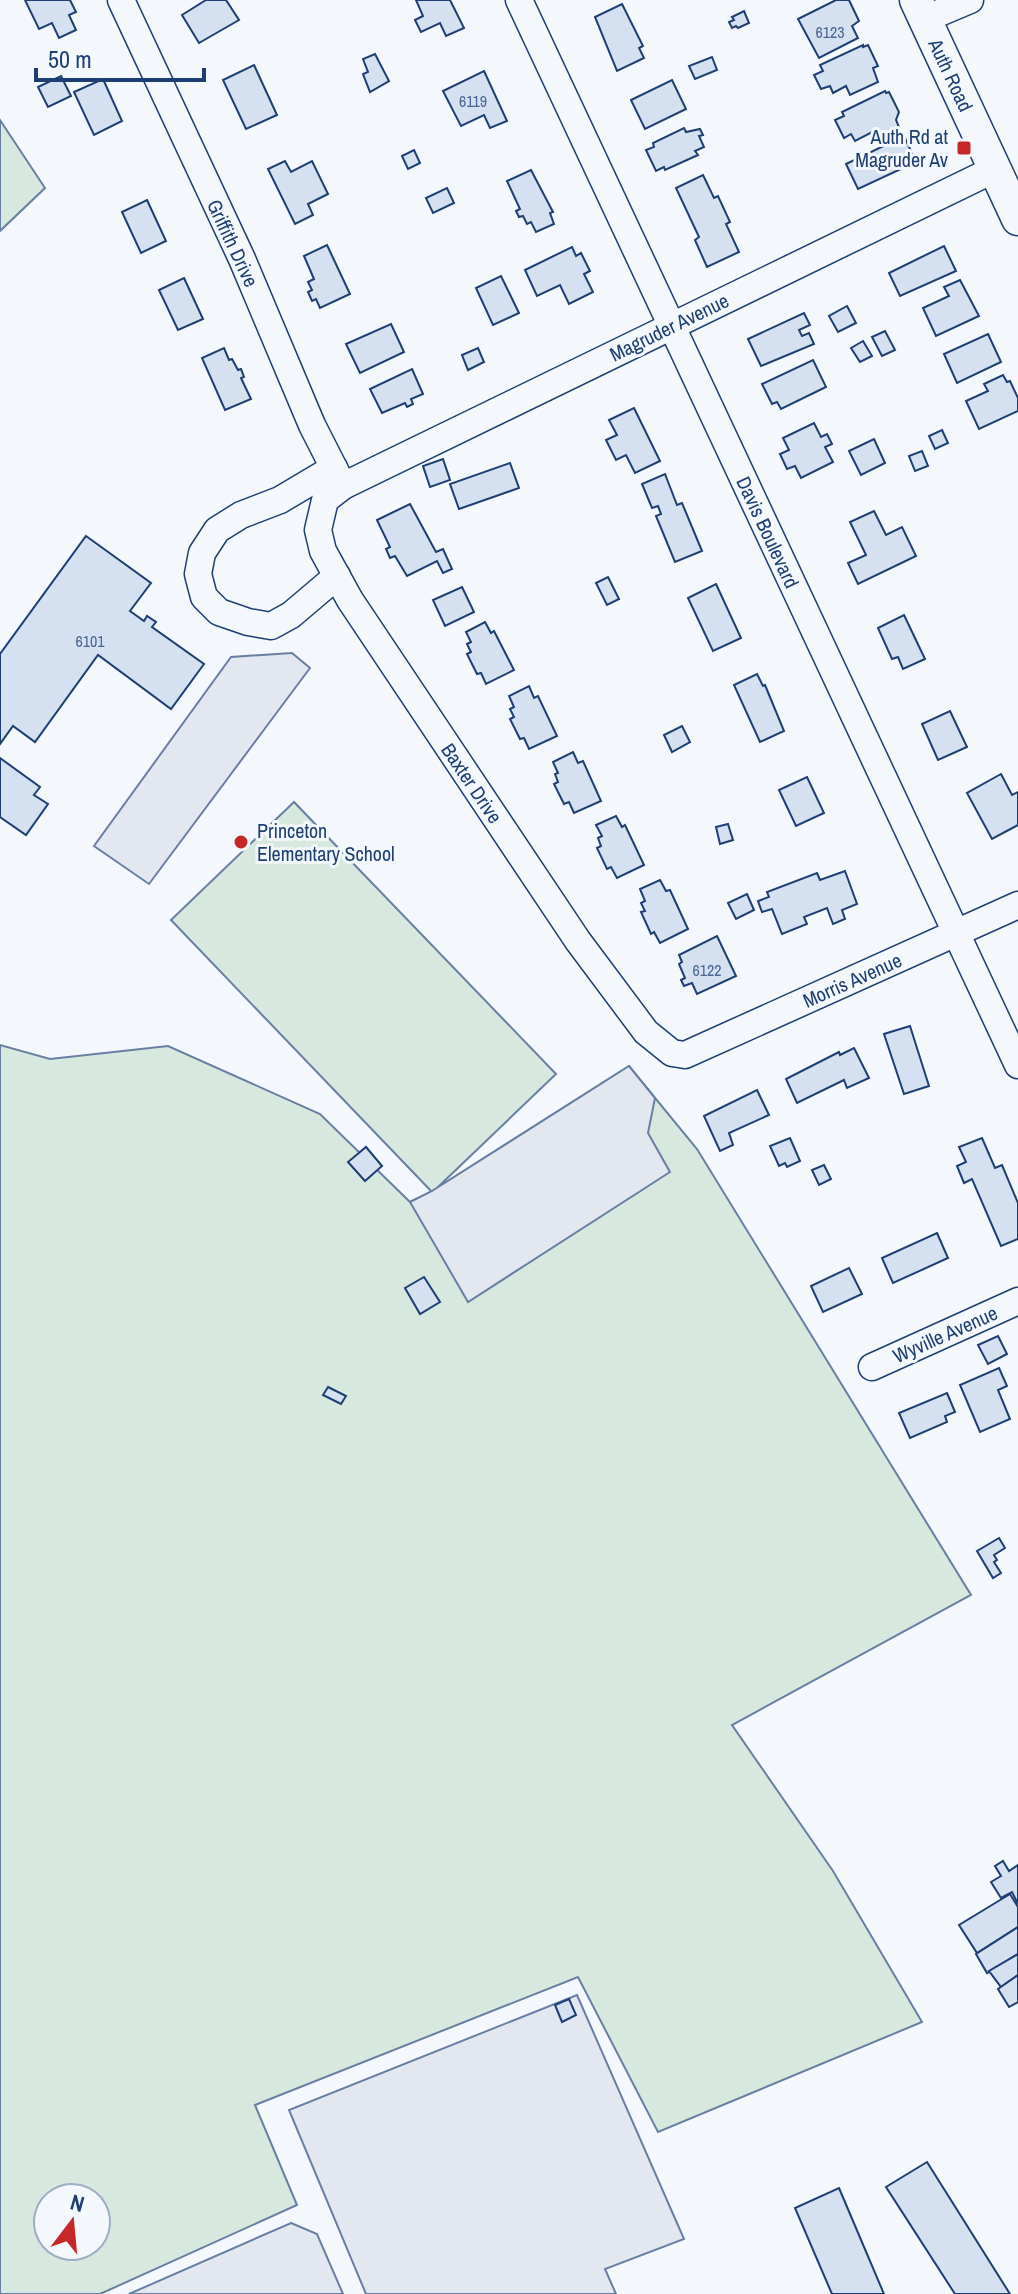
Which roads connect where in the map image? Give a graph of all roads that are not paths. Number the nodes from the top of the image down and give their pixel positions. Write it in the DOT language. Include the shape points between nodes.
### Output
graph roads {
  1 [pos="121,0"];
  2 [pos="519,0"];
  3 [pos="970,0"];
  4 [pos="920,9"];
  5 [pos="995,169"];
  6 [pos="1018,219"];
  7 [pos="672,326"];
  8 [pos="338,477"];
  9 [pos="337,576"];
  10 [pos="1018,905"];
  11 [pos="956,933"];
  12 [pos="685,1055"];
  13 [pos="1018,1065"];
  14 [pos="1018,1301"];
  15 [pos="872,1367"];
  1 -- 8 [label="street, Griffith Drive"];
  2 -- 7 [label="street, Davis Boulevard"];
  3 -- 4 [label="street, Auth Road"];
  4 -- 5 [label="main road, Auth Road"];
  5 -- 6 [label="main road, Auth Road"];
  5 -- 7 [label="street, Magruder Avenue"];
  7 -- 8 [label="street, Magruder Avenue"];
  7 -- 11 [label="street, Davis Boulevard"];
  8 -- 9 [label="street, Baxter Drive" via="325,500 318,530"];
  8 -- 9 [label="street, Magruder Avenue" via="241,515 217,530 202,553 198,574 204,597 219,612 271,626"];
  9 -- 12 [label="street, Baxter Drive" via="578,941 646,1032 672,1053"];
  10 -- 11 [label="street, Morris Avenue"];
  11 -- 12 [label="street, Morris Avenue"];
  11 -- 13 [label="street, Davis Boulevard"];
  14 -- 15 [label="street, Wyville Avenue"];
}
